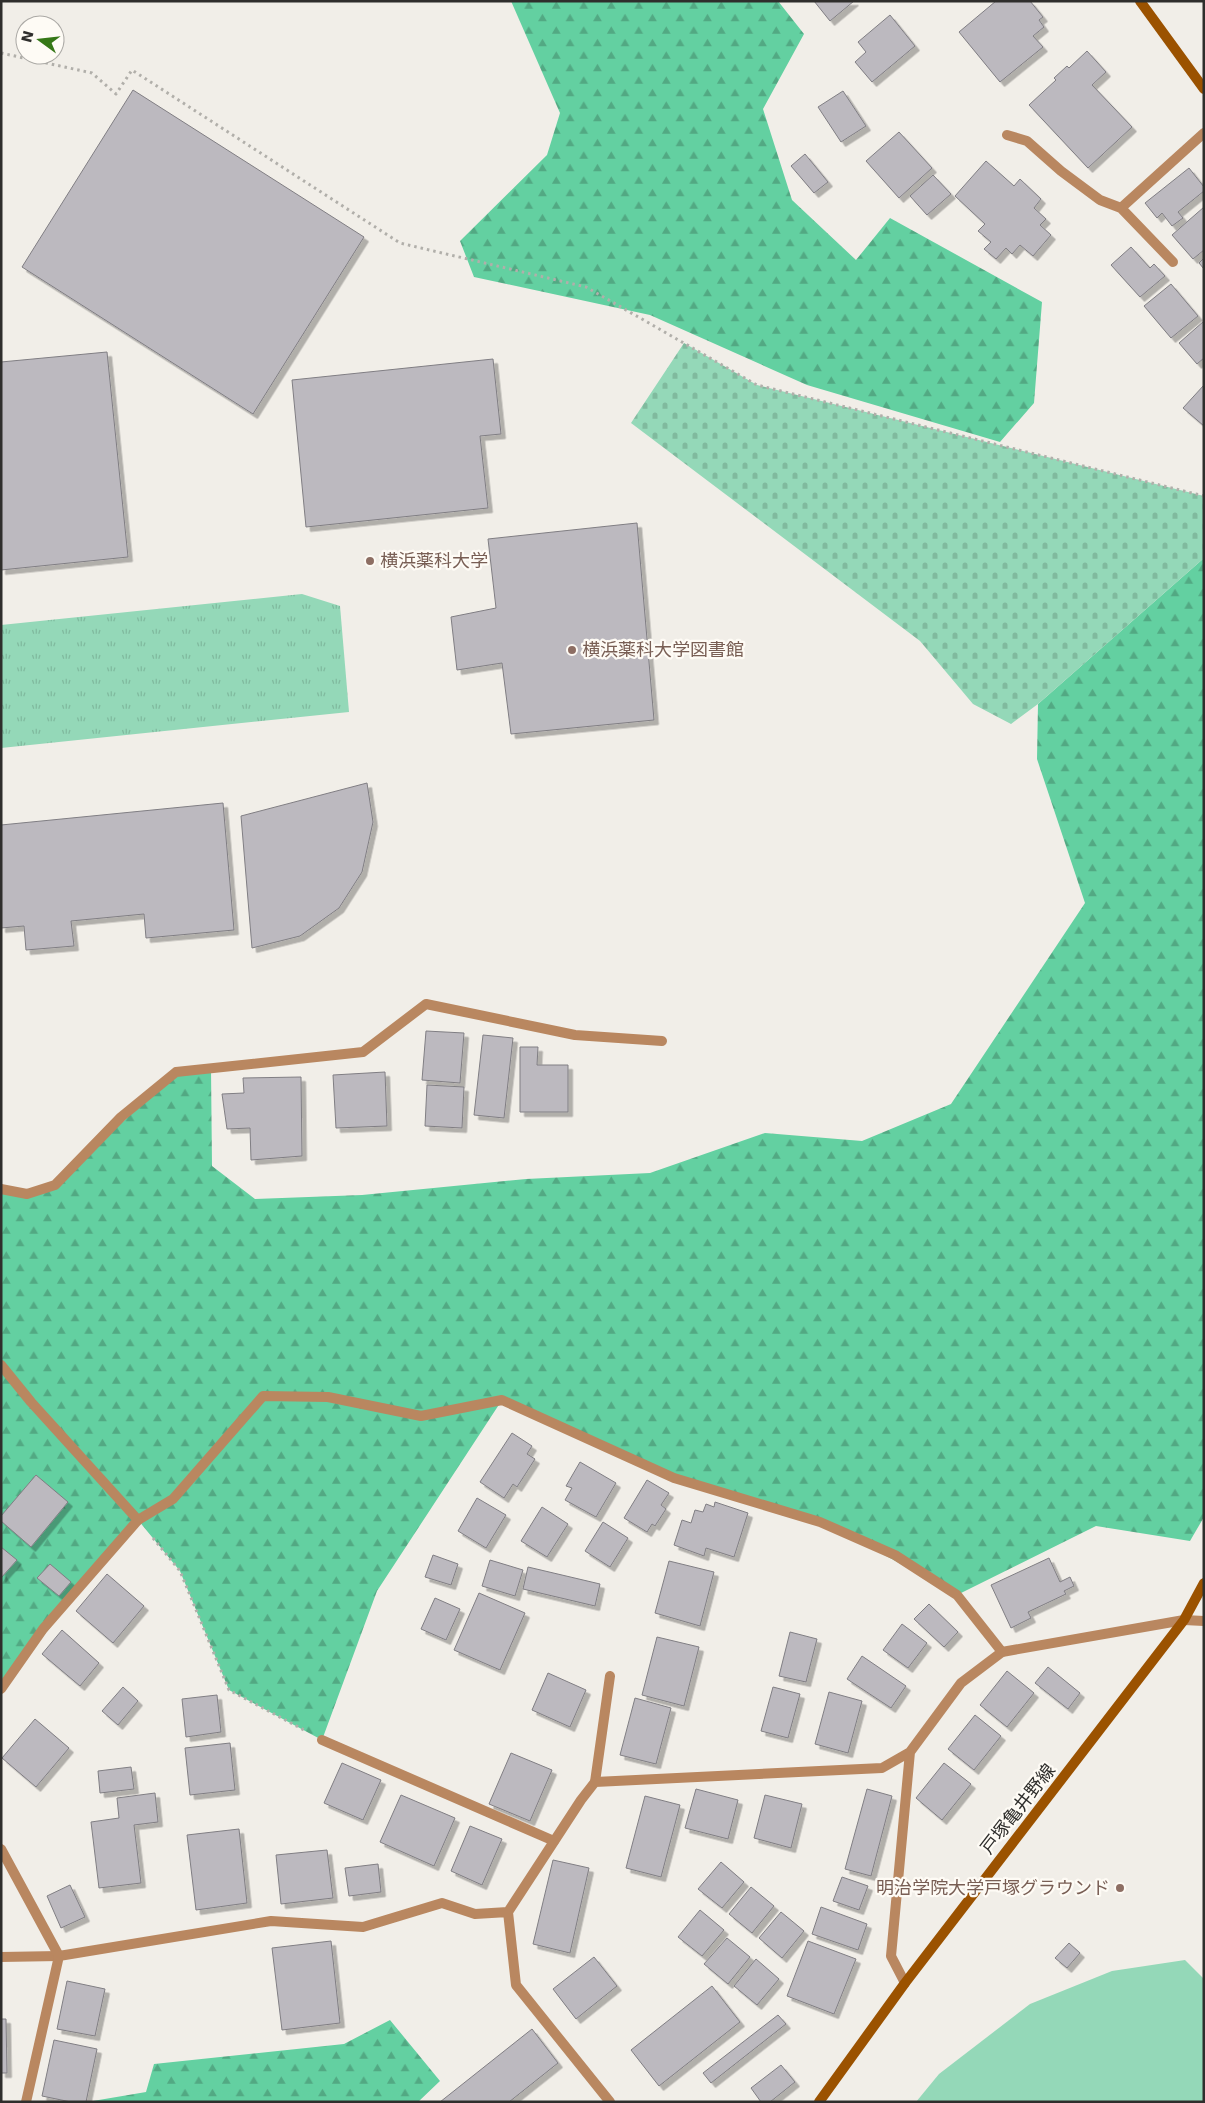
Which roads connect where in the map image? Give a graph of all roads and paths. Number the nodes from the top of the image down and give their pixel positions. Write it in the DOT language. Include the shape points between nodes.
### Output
graph roads {
  1 [pos="1140,1"];
  2 [pos="1,53"];
  3 [pos="1204,89"];
  4 [pos="1204,133"];
  5 [pos="1007,134"];
  6 [pos="1121,208"];
  7 [pos="1173,262"];
  8 [pos="1204,496"];
  9 [pos="662,1042"];
  10 [pos="1,1189"];
  11 [pos="1,1365"];
  12 [pos="138,1520"];
  13 [pos="1204,1583"];
  14 [pos="1184,1620"];
  15 [pos="1204,1620"];
  16 [pos="1002,1652"];
  17 [pos="610,1676"];
  18 [pos="1,1689"];
  19 [pos="322,1740"];
  20 [pos="910,1752"];
  21 [pos="595,1782"];
  22 [pos="554,1841"];
  23 [pos="1,1849"];
  24 [pos="508,1912"];
  25 [pos="58,1956"];
  26 [pos="1,1957"];
  27 [pos="905,1983"];
  28 [pos="26,2102"];
  29 [pos="610,2102"];
  30 [pos="819,2102"];
  1 -- 3 [label="main road"];
  2 -- 8 [label="path" via="92,73 116,94 132,70 400,243 586,287 757,385"];
  4 -- 6 [label="street"];
  5 -- 6 [label="street" via="1027,141 1100,200"];
  6 -- 7 [label="street"];
  9 -- 10 [label="street" via="574,1035 426,1004 363,1052 176,1072 122,1117 55,1185 27,1194"];
  11 -- 12 [label="street"];
  12 -- 16 [label="street" via="173,1499 263,1396 328,1397 422,1416 502,1400 674,1478 820,1522 895,1555 957,1595"];
  12 -- 18 [label="street" via="43,1629"];
  12 -- 19 [label="path" via="180,1571 229,1690"];
  13 -- 14 [label="main road, 戸塚亀井野線"];
  14 -- 15 [label="street"];
  14 -- 16 [label="street"];
  14 -- 27 [label="main road, 戸塚亀井野線"];
  16 -- 20 [label="street" via="961,1683"];
  17 -- 21 [label="street"];
  19 -- 22 [label="street"];
  20 -- 21 [label="street" via="882,1768"];
  20 -- 27 [label="street" via="891,1956"];
  21 -- 22 [label="street"];
  22 -- 24 [label="street"];
  23 -- 25 [label="street"];
  24 -- 25 [label="street" via="476,1914 442,1902 363,1927 271,1921"];
  24 -- 29 [label="street" via="516,1985"];
  25 -- 26 [label="street"];
  25 -- 28 [label="street"];
  27 -- 30 [label="main road, 戸塚亀井野線"];
}
